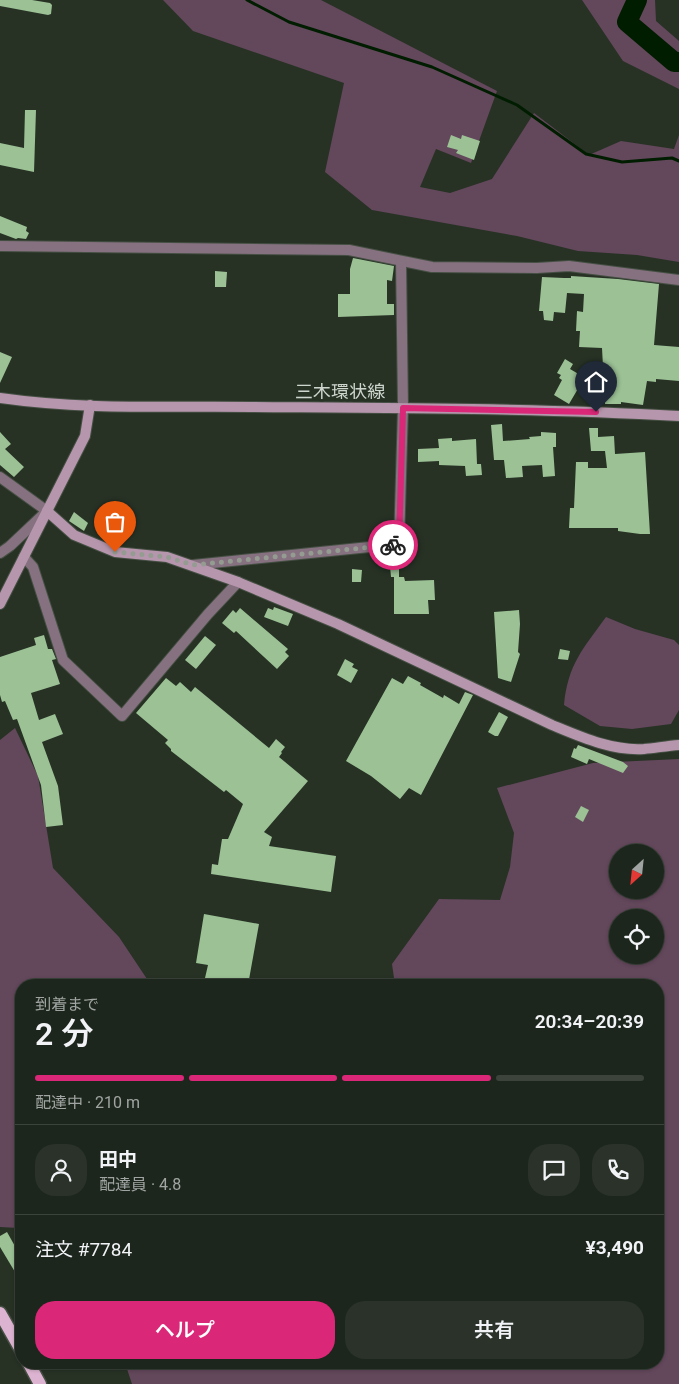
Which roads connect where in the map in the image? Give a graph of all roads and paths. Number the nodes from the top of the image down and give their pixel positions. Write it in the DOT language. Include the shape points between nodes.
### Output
graph roads {
  1 [pos="0,246"];
  2 [pos="402,262"];
  3 [pos="679,280"];
  4 [pos="0,398"];
  5 [pos="90,405"];
  6 [pos="403,408"];
  7 [pos="679,416"];
  8 [pos="0,477"];
  9 [pos="47,511"];
  10 [pos="0,553"];
  11 [pos="24,557"];
  12 [pos="193,565"];
  13 [pos="238,582"];
  14 [pos="0,604"];
  15 [pos="679,745"];
  16 [pos="0,1313"];
  17 [pos="15,1339"];
  18 [pos="32,1369"];
  19 [pos="40,1384"];
  1 -- 2 [label="street" via="349,250"];
  2 -- 3 [label="street" via="432,267 569,266"];
  2 -- 6 [label="street"];
  4 -- 5 [label="street, 三木環状線"];
  5 -- 6 [label="street, 三木環状線"];
  5 -- 9 [label="street" via="85,436"];
  6 -- 7 [label="street, 三木環状線"];
  6 -- 12 [label="street" via="399,544"];
  8 -- 9 [label="street"];
  9 -- 10 [label="street"];
  9 -- 11 [label="street"];
  9 -- 12 [label="street" via="74,535 115,552 167,557"];
  11 -- 13 [label="street" via="33,567 64,660 122,716"];
  11 -- 14 [label="street"];
  12 -- 13 [label="street"];
  13 -- 15 [label="street" via="338,624 586,739 642,749"];
  16 -- 17 [label="main road"];
  18 -- 19 [label="main road"];
}
